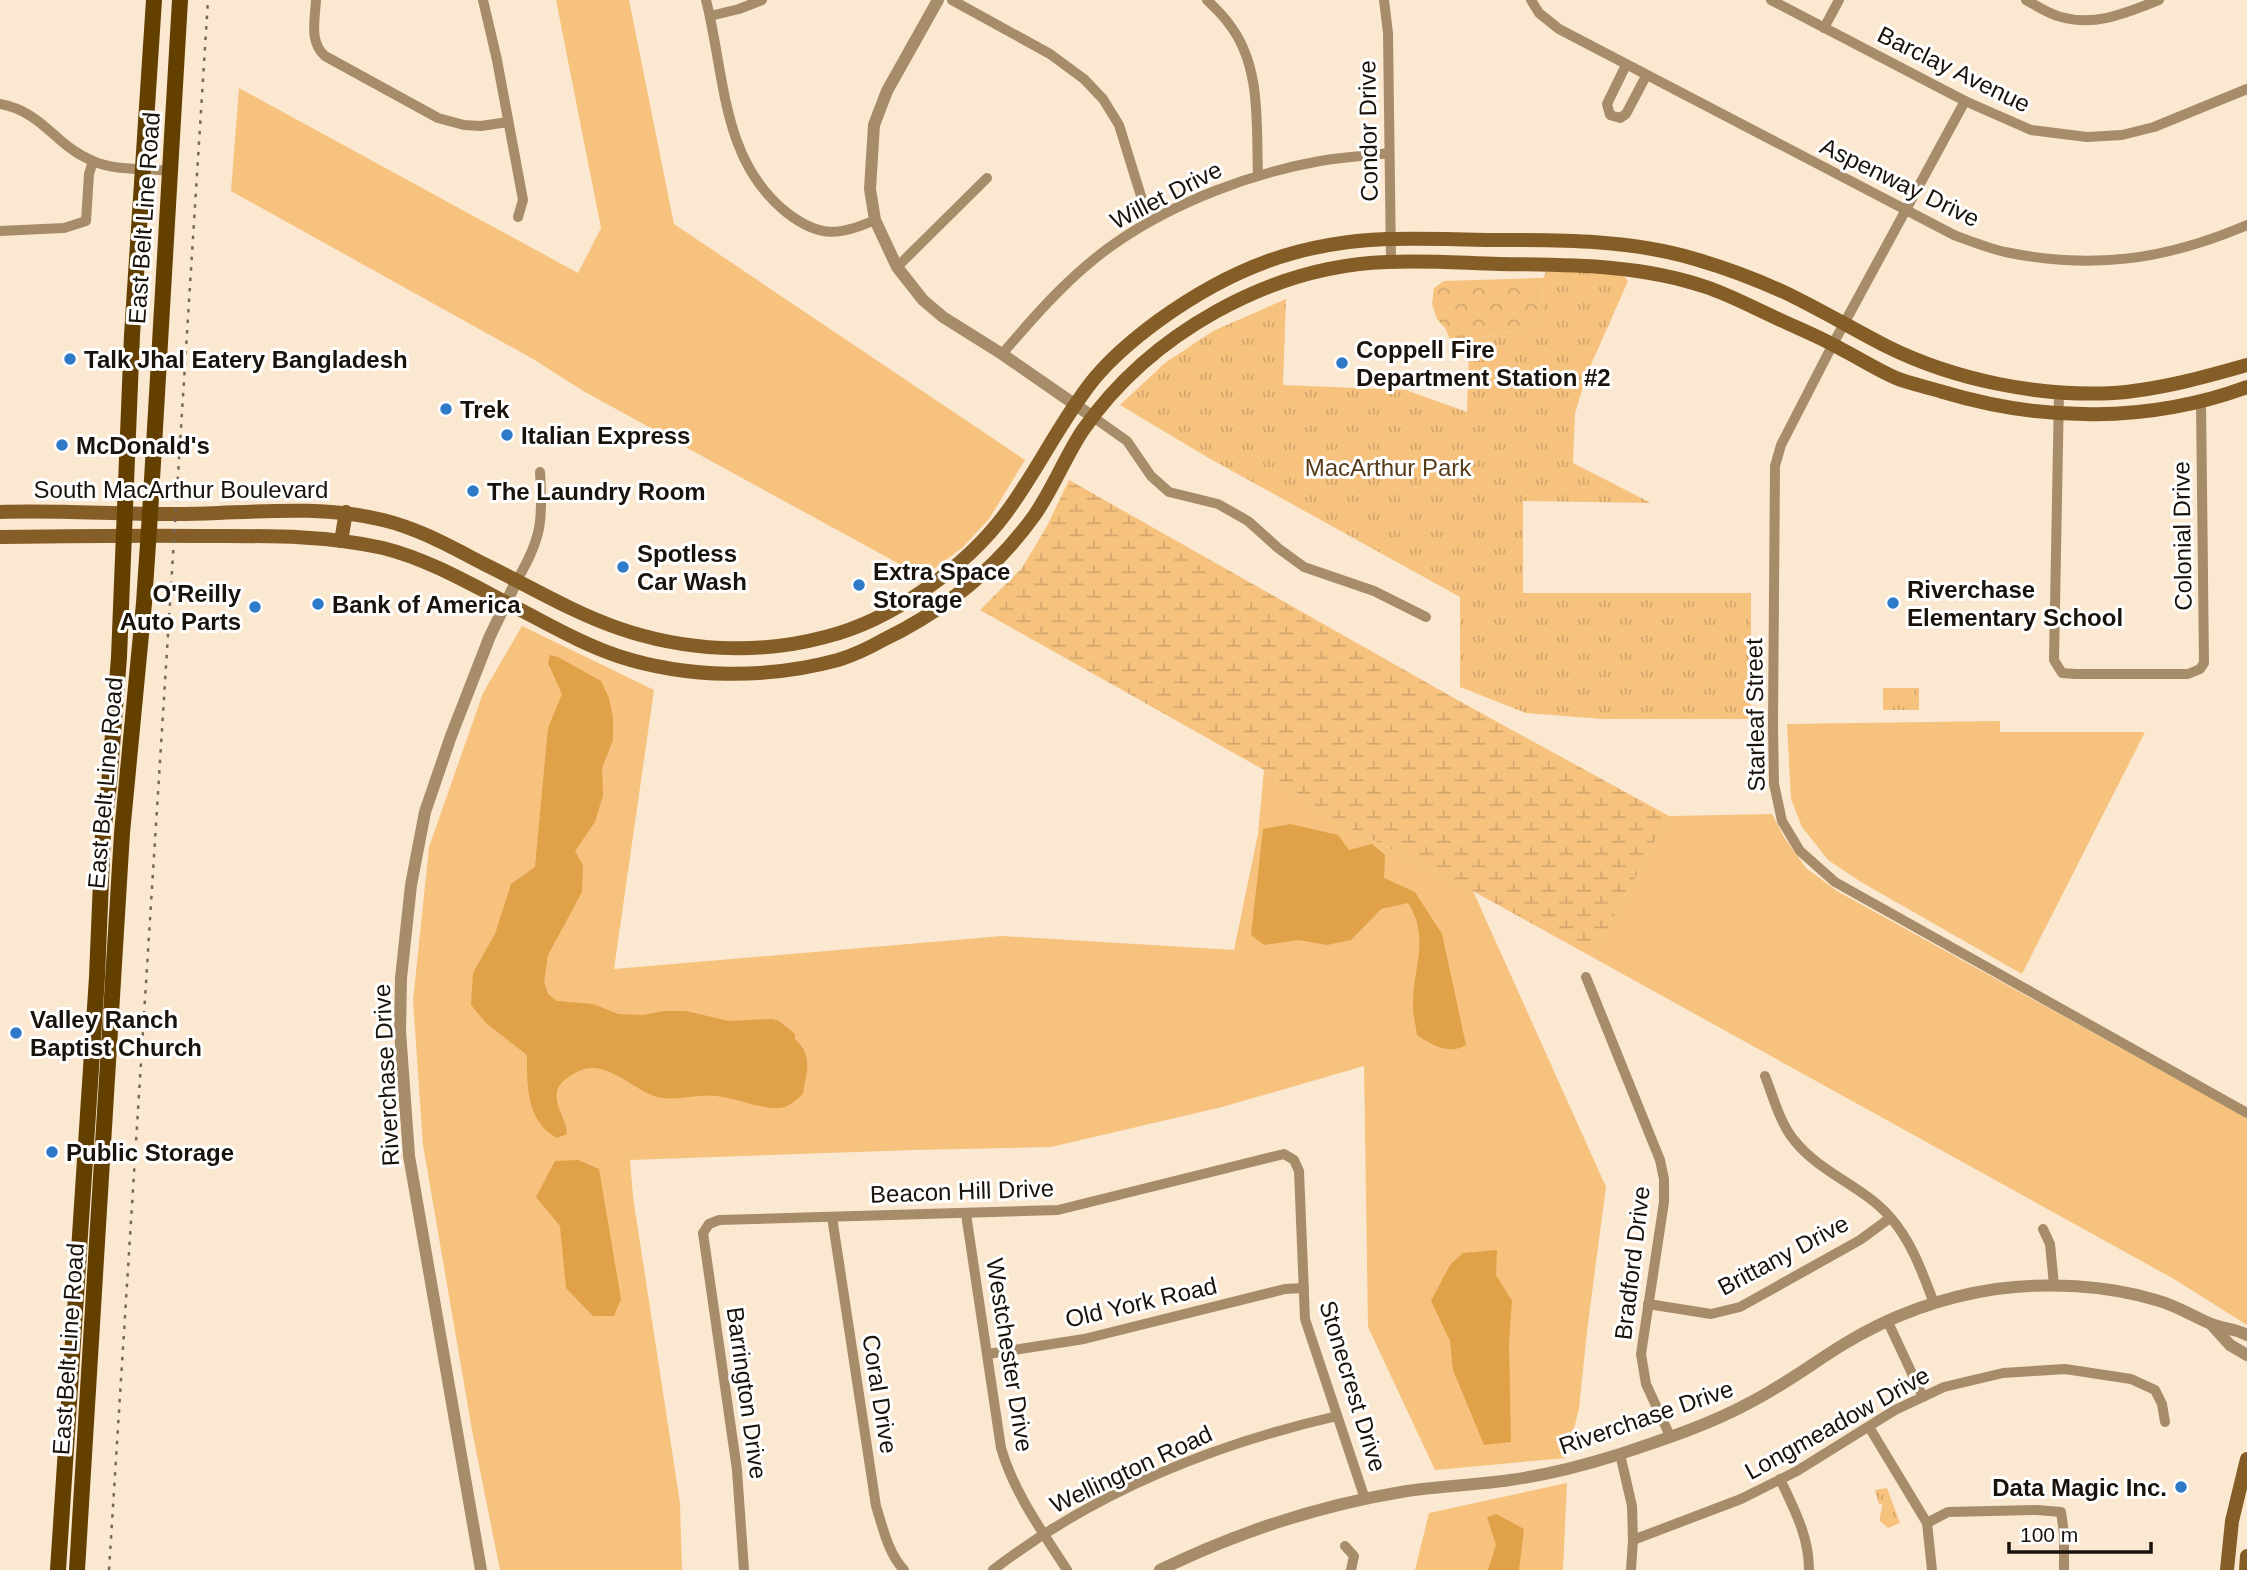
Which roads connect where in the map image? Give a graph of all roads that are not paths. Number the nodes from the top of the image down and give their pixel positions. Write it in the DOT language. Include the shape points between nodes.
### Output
graph roads {
  1 [pos="154,0"];
  2 [pos="180,0"];
  3 [pos="316,0"];
  4 [pos="483,0"];
  5 [pos="706,0"];
  6 [pos="762,0"];
  7 [pos="938,0"];
  8 [pos="952,0"];
  9 [pos="1207,0"];
  10 [pos="1384,0"];
  11 [pos="1531,0"];
  12 [pos="1771,0"];
  13 [pos="1839,0"];
  14 [pos="2026,0"];
  15 [pos="2159,0"];
  16 [pos="710,16"];
  17 [pos="1824,28"];
  18 [pos="1626,65"];
  19 [pos="1646,76"];
  20 [pos="2247,89"];
  21 [pos="1965,101"];
  22 [pos="0,104"];
  23 [pos="508,122"];
  24 [pos="1389,153"];
  25 [pos="93,161"];
  26 [pos="143,168"];
  27 [pos="169,171"];
  28 [pos="1258,175"];
  29 [pos="987,178"];
  30 [pos="1905,211"];
  31 [pos="518,217"];
  32 [pos="876,220"];
  33 [pos="1149,222"];
  34 [pos="2247,225"];
  35 [pos="0,231"];
  36 [pos="1391,239"];
  37 [pos="1391,261"];
  38 [pos="897,267"];
  39 [pos="1844,323"];
  40 [pos="132,335"];
  41 [pos="159,337"];
  42 [pos="1833,344"];
  43 [pos="1002,354"];
  44 [pos="2247,365"];
  45 [pos="2247,387"];
  46 [pos="2059,392"];
  47 [pos="2201,401"];
  48 [pos="1075,404"];
  49 [pos="2058,414"];
  50 [pos="1093,417"];
  51 [pos="540,472"];
  52 [pos="0,512"];
  53 [pos="346,512"];
  54 [pos="127,514"];
  55 [pos="150,514"];
  56 [pos="125,536"];
  57 [pos="148,536"];
  58 [pos="0,537"];
  59 [pos="341,541"];
  60 [pos="517,580"];
  61 [pos="506,603"];
  62 [pos="1426,617"];
  63 [pos="719,648"];
  64 [pos="719,673"];
  65 [pos="103,833"];
  66 [pos="121,833"];
  67 [pos="1586,977"];
  68 [pos="1765,1076"];
  69 [pos="88,1096"];
  70 [pos="106,1096"];
  71 [pos="2247,1113"];
  72 [pos="1294,1160"];
  73 [pos="966,1214"];
  74 [pos="832,1217"];
  75 [pos="1890,1217"];
  76 [pos="709,1224"];
  77 [pos="2043,1229"];
  78 [pos="2054,1285"];
  79 [pos="1304,1288"];
  80 [pos="1934,1303"];
  81 [pos="1648,1304"];
  82 [pos="75,1306"];
  83 [pos="94,1306"];
  84 [pos="1887,1320"];
  85 [pos="2212,1325"];
  86 [pos="2247,1335"];
  87 [pos="988,1354"];
  88 [pos="2247,1355"];
  89 [pos="1923,1397"];
  90 [pos="1337,1416"];
  91 [pos="2165,1422"];
  92 [pos="1869,1427"];
  93 [pos="1670,1436"];
  94 [pos="1620,1454"];
  95 [pos="2247,1460"];
  96 [pos="1780,1479"];
  97 [pos="1364,1499"];
  98 [pos="1927,1523"];
  99 [pos="1044,1535"];
  100 [pos="1633,1540"];
  101 [pos="1345,1546"];
  102 [pos="2247,1556"];
  103 [pos="58,1570"];
  104 [pos="77,1570"];
  105 [pos="481,1570"];
  106 [pos="744,1570"];
  107 [pos="904,1570"];
  108 [pos="993,1570"];
  109 [pos="1067,1570"];
  110 [pos="1160,1570"];
  111 [pos="1351,1570"];
  112 [pos="1631,1570"];
  113 [pos="1809,1570"];
  114 [pos="1932,1570"];
  115 [pos="2064,1570"];
  116 [pos="2227,1570"];
  117 [pos="2246,1570"];
  1 -- 26 [label="main road, East Belt Line Road"];
  2 -- 27 [label="main road, East Belt Line Road"];
  3 -- 23 [label="street" via="314,40 325,56 438,118 473,125"];
  4 -- 23 [label="street"];
  5 -- 16 [label="street"];
  6 -- 16 [label="street"];
  7 -- 32 [label="street" via="887,91 874,125 870,189"];
  8 -- 33 [label="street" via="1050,54 1103,99 1119,125"];
  9 -- 28 [label="street" via="1231,26 1255,83"];
  10 -- 24 [label="street, Condor Drive"];
  11 -- 18 [label="street, Aspenway Drive" via="1559,29"];
  12 -- 17 [label="street, Barclay Avenue"];
  13 -- 17 [label="street"];
  14 -- 15 [label="street" via="2060,17 2098,20"];
  16 -- 32 [label="street" via="731,125 757,183 800,224 827,232 851,230"];
  17 -- 21 [label="street, Barclay Avenue"];
  18 -- 19 [label="street, Aspenway Drive"];
  18 -- 19 [label="street" via="1607,104 1610,115 1620,118 1626,114"];
  19 -- 30 [label="street, Aspenway Drive"];
  20 -- 21 [label="street, Barclay Avenue" via="2154,127 2122,135 2031,130"];
  21 -- 30 [label="street, Starleaf Street"];
  22 -- 25 [label="street" via="29,113 74,152"];
  23 -- 31 [label="street" via="523,200"];
  24 -- 28 [label="street, Willet Drive" via="1320,160"];
  24 -- 36 [label="street, Condor Drive"];
  25 -- 26 [label="street"];
  25 -- 35 [label="street" via="86,221 64,228"];
  26 -- 27 [label="street"];
  26 -- 40 [label="main road, East Belt Line Road"];
  27 -- 41 [label="main road, East Belt Line Road"];
  28 -- 33 [label="street, Willet Drive"];
  29 -- 38 [label="street"];
  30 -- 34 [label="street, Aspenway Drive" via="1954,235 2002,251 2057,260 2112,261 2154,255"];
  30 -- 39 [label="street, Starleaf Street"];
  32 -- 38 [label="street"];
  33 -- 43 [label="street, Willet Drive" via="1079,273"];
  36 -- 37 [label="street, Condor Drive"];
  36 -- 39 [label="main road, South MacArthur Boulevard" via="1583,242 1655,249 1731,271"];
  36 -- 48 [label="main road, South MacArthur Boulevard" via="1301,250 1258,263 1219,282 1128,343"];
  37 -- 42 [label="main road, South MacArthur Boulevard" via="1603,265 1635,270 1706,287"];
  37 -- 50 [label="main road, South MacArthur Boulevard" via="1306,276 1231,304 1140,365"];
  38 -- 43 [label="street" via="943,317"];
  39 -- 42 [label="street, Starleaf Street"];
  39 -- 46 [label="main road, South MacArthur Boulevard" via="1892,349 1963,375"];
  40 -- 41 [label="main road"];
  40 -- 54 [label="main road, East Belt Line Road"];
  41 -- 55 [label="main road, East Belt Line Road"];
  42 -- 49 [label="main road, South MacArthur Boulevard" via="1895,378 1974,401"];
  42 -- 71 [label="street, Starleaf Street" via="1781,445 1775,466 1774,784 1782,821 1800,851 1835,882"];
  43 -- 48 [label="street"];
  44 -- 46 [label="main road, South MacArthur Boulevard" via="2120,393"];
  45 -- 47 [label="main road, South MacArthur Boulevard"];
  46 -- 49 [label="street"];
  47 -- 49 [label="main road, South MacArthur Boulevard" via="2129,413"];
  47 -- 49 [label="street, Colonial Drive" via="2204,663 2188,674 2062,673 2054,660"];
  48 -- 50 [label="street"];
  48 -- 63 [label="main road, South MacArthur Boulevard" via="999,522 967,556 912,597 828,637 771,647"];
  50 -- 62 [label="street" via="1127,441 1151,476 1169,492 1218,504 1248,521 1304,567 1374,591"];
  50 -- 64 [label="main road, South MacArthur Boulevard" via="1015,540 932,614 844,658 790,670"];
  51 -- 60 [label="street, Riverchase Drive" via="538,540"];
  52 -- 54 [label="main road, South MacArthur Boulevard"];
  53 -- 55 [label="main road, South MacArthur Boulevard"];
  53 -- 59 [label="main road"];
  53 -- 60 [label="main road, South MacArthur Boulevard" via="429,535"];
  54 -- 55 [label="main road, South MacArthur Boulevard"];
  54 -- 56 [label="main road, East Belt Line Road"];
  55 -- 57 [label="main road, East Belt Line Road"];
  56 -- 57 [label="main road, South MacArthur Boulevard"];
  56 -- 58 [label="main road, South MacArthur Boulevard"];
  56 -- 65 [label="main road, East Belt Line Road" via="118,678"];
  57 -- 59 [label="main road, South MacArthur Boulevard"];
  57 -- 66 [label="main road, East Belt Line Road"];
  59 -- 61 [label="main road, South MacArthur Boulevard" via="414,557"];
  60 -- 61 [label="street, Riverchase Drive"];
  60 -- 63 [label="main road, South MacArthur Boulevard" via="621,629"];
  61 -- 64 [label="main road, South MacArthur Boulevard" via="622,658"];
  61 -- 105 [label="street, Riverchase Drive" via="425,812 411,885 401,992 409,1157"];
  63 -- 64 [label="main road"];
  65 -- 66 [label="main road"];
  65 -- 69 [label="main road, East Belt Line Road"];
  66 -- 70 [label="main road, East Belt Line Road"];
  67 -- 81 [label="street, Bradford Drive" via="1664,1179"];
  68 -- 75 [label="street" via="1793,1138"];
  69 -- 70 [label="main road"];
  69 -- 82 [label="main road, East Belt Line Road"];
  70 -- 83 [label="main road, East Belt Line Road"];
  72 -- 73 [label="street, Beacon Hill Drive" via="1284,1154 1058,1210"];
  72 -- 79 [label="street, Stonecrest Drive" via="1300,1171"];
  73 -- 74 [label="street, Beacon Hill Drive"];
  73 -- 87 [label="street, Westchester Drive"];
  74 -- 76 [label="street, Beacon Hill Drive"];
  74 -- 107 [label="street, Coral Drive" via="876,1506 886,1539"];
  75 -- 80 [label="street" via="1912,1247"];
  75 -- 81 [label="street, Brittany Drive" via="1860,1240 1740,1307 1710,1314"];
  76 -- 106 [label="street, Barrington Drive" via="703,1233 737,1469"];
  77 -- 78 [label="street" via="2050,1244"];
  78 -- 80 [label="street, Riverchase Drive" via="1996,1289"];
  78 -- 85 [label="street, Riverchase Drive" via="2157,1300"];
  79 -- 87 [label="street, Old York Road" via="1094,1337"];
  79 -- 90 [label="street, Stonecrest Drive" via="1305,1319"];
  80 -- 84 [label="street, Riverchase Drive"];
  81 -- 93 [label="street, Bradford Drive" via="1642,1370"];
  82 -- 83 [label="main road"];
  82 -- 103 [label="main road, East Belt Line Road"];
  83 -- 104 [label="main road, East Belt Line Road"];
  84 -- 89 [label="street"];
  84 -- 93 [label="street, Riverchase Drive" via="1752,1402"];
  85 -- 86 [label="street, Riverchase Drive"];
  85 -- 88 [label="street, Riverchase Drive"];
  87 -- 99 [label="street, Westchester Drive" via="1007,1470"];
  89 -- 91 [label="street, Longmeadow Drive" via="1944,1387 2003,1373 2065,1369 2131,1379 2155,1390"];
  89 -- 92 [label="street, Longmeadow Drive"];
  90 -- 97 [label="street, Stonecrest Drive"];
  90 -- 99 [label="street, Wellington Road" via="1245,1440 1174,1467"];
  92 -- 96 [label="street, Longmeadow Drive"];
  92 -- 98 [label="street"];
  93 -- 94 [label="street, Riverchase Drive"];
  94 -- 97 [label="street, Riverchase Drive" via="1511,1480"];
  94 -- 100 [label="street" via="1632,1506"];
  95 -- 116 [label="main road" via="2232,1521"];
  96 -- 100 [label="street, Longmeadow Drive" via="1741,1499"];
  96 -- 113 [label="street" via="1801,1523"];
  97 -- 110 [label="street, Riverchase Drive" via="1253,1530"];
  98 -- 114 [label="street"];
  98 -- 115 [label="street" via="1948,1512 2061,1512"];
  99 -- 108 [label="street, Wellington Road"];
  99 -- 109 [label="street, Westchester Drive"];
  100 -- 112 [label="street"];
  101 -- 111 [label="street" via="1354,1556"];
  102 -- 117 [label="main road"];
}
